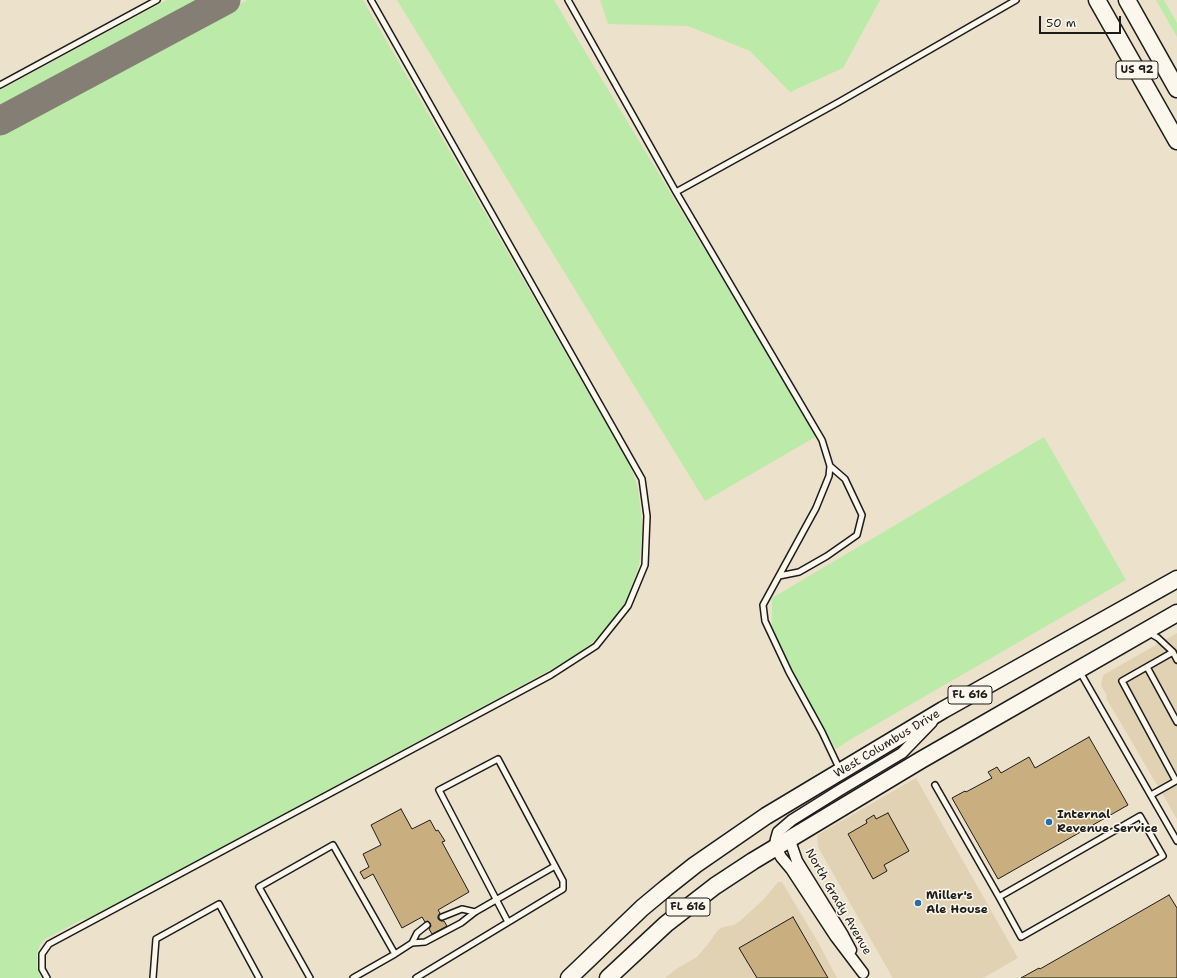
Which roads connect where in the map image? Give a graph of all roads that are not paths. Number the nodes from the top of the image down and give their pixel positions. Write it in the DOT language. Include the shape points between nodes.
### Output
graph roads {
  1 [pos="157,0"];
  2 [pos="371,0"];
  3 [pos="568,0"];
  4 [pos="1016,0"];
  5 [pos="1097,0"];
  6 [pos="1127,0"];
  7 [pos="0,85"];
  8 [pos="1177,89"];
  9 [pos="1177,141"];
  10 [pos="676,192"];
  11 [pos="830,466"];
  12 [pos="779,576"];
  13 [pos="1177,579"];
  14 [pos="1177,613"];
  15 [pos="1146,631"];
  16 [pos="1172,652"];
  17 [pos="1177,660"];
  18 [pos="1147,667"];
  19 [pos="1079,669"];
  20 [pos="943,710"];
  21 [pos="1177,722"];
  22 [pos="841,771"];
  23 [pos="1177,781"];
  24 [pos="935,785"];
  25 [pos="1151,795"];
  26 [pos="1177,841"];
  27 [pos="782,842"];
  28 [pos="555,866"];
  29 [pos="999,897"];
  30 [pos="497,900"];
  31 [pos="474,912"];
  32 [pos="442,917"];
  33 [pos="508,922"];
  34 [pos="427,925"];
  35 [pos="412,943"];
  36 [pos="395,954"];
  37 [pos="865,975"];
  38 [pos="47,978"];
  39 [pos="153,978"];
  40 [pos="259,978"];
  41 [pos="310,978"];
  42 [pos="353,978"];
  43 [pos="416,978"];
  44 [pos="569,978"];
  45 [pos="608,978"];
  1 -- 7 [label="lane"];
  2 -- 38 [label="lane" via="642,479 647,516 645,565 628,606 596,646 551,675 48,944 42,954 42,969"];
  3 -- 10 [label="lane"];
  4 -- 10 [label="lane"];
  5 -- 9 [label="main road, US 92"];
  6 -- 8 [label="main road, US 92"];
  10 -- 11 [label="lane" via="822,440"];
  11 -- 12 [label="lane" via="829,476 816,508"];
  11 -- 12 [label="lane" via="844,479 862,515 857,535 799,572"];
  12 -- 22 [label="lane" via="763,605 765,620"];
  13 -- 20 [label="main road, West Columbus Drive / FL 616"];
  14 -- 15 [label="main road, FL 616"];
  15 -- 16 [label="lane" via="1158,638"];
  15 -- 19 [label="main road, FL 616"];
  16 -- 17 [label="lane"];
  16 -- 18 [label="lane"];
  18 -- 21 [label="lane"];
  18 -- 23 [label="lane" via="1122,682"];
  19 -- 25 [label="lane"];
  19 -- 27 [label="main road, FL 616"];
  20 -- 22 [label="main road, West Columbus Drive / FL 616"];
  20 -- 27 [label="street" via="902,753 783,827 776,839"];
  22 -- 44 [label="main road, West Columbus Drive / FL 616" via="766,816 695,865 642,908"];
  23 -- 25 [label="lane"];
  24 -- 29 [label="lane"];
  25 -- 26 [label="lane"];
  27 -- 37 [label="street, North Grady Avenue" via="797,861"];
  27 -- 37 [label="street" via="835,936"];
  27 -- 45 [label="main road, FL 616" via="715,886 666,924"];
  28 -- 30 [label="lane"];
  28 -- 30 [label="lane" via="498,759 438,790"];
  28 -- 33 [label="lane" via="563,881 563,889"];
  29 -- 29 [label="lane" via="1022,937 1163,856 1140,816"];
  30 -- 31 [label="lane"];
  30 -- 33 [label="lane"];
  31 -- 32 [label="lane" via="462,909"];
  31 -- 35 [label="lane" via="461,923 425,942"];
  33 -- 43 [label="lane"];
  34 -- 35 [label="lane" via="417,933"];
  35 -- 36 [label="lane"];
  36 -- 41 [label="lane" via="333,845 259,887"];
  36 -- 42 [label="lane"];
  39 -- 40 [label="lane" via="156,939 219,904"];
}
